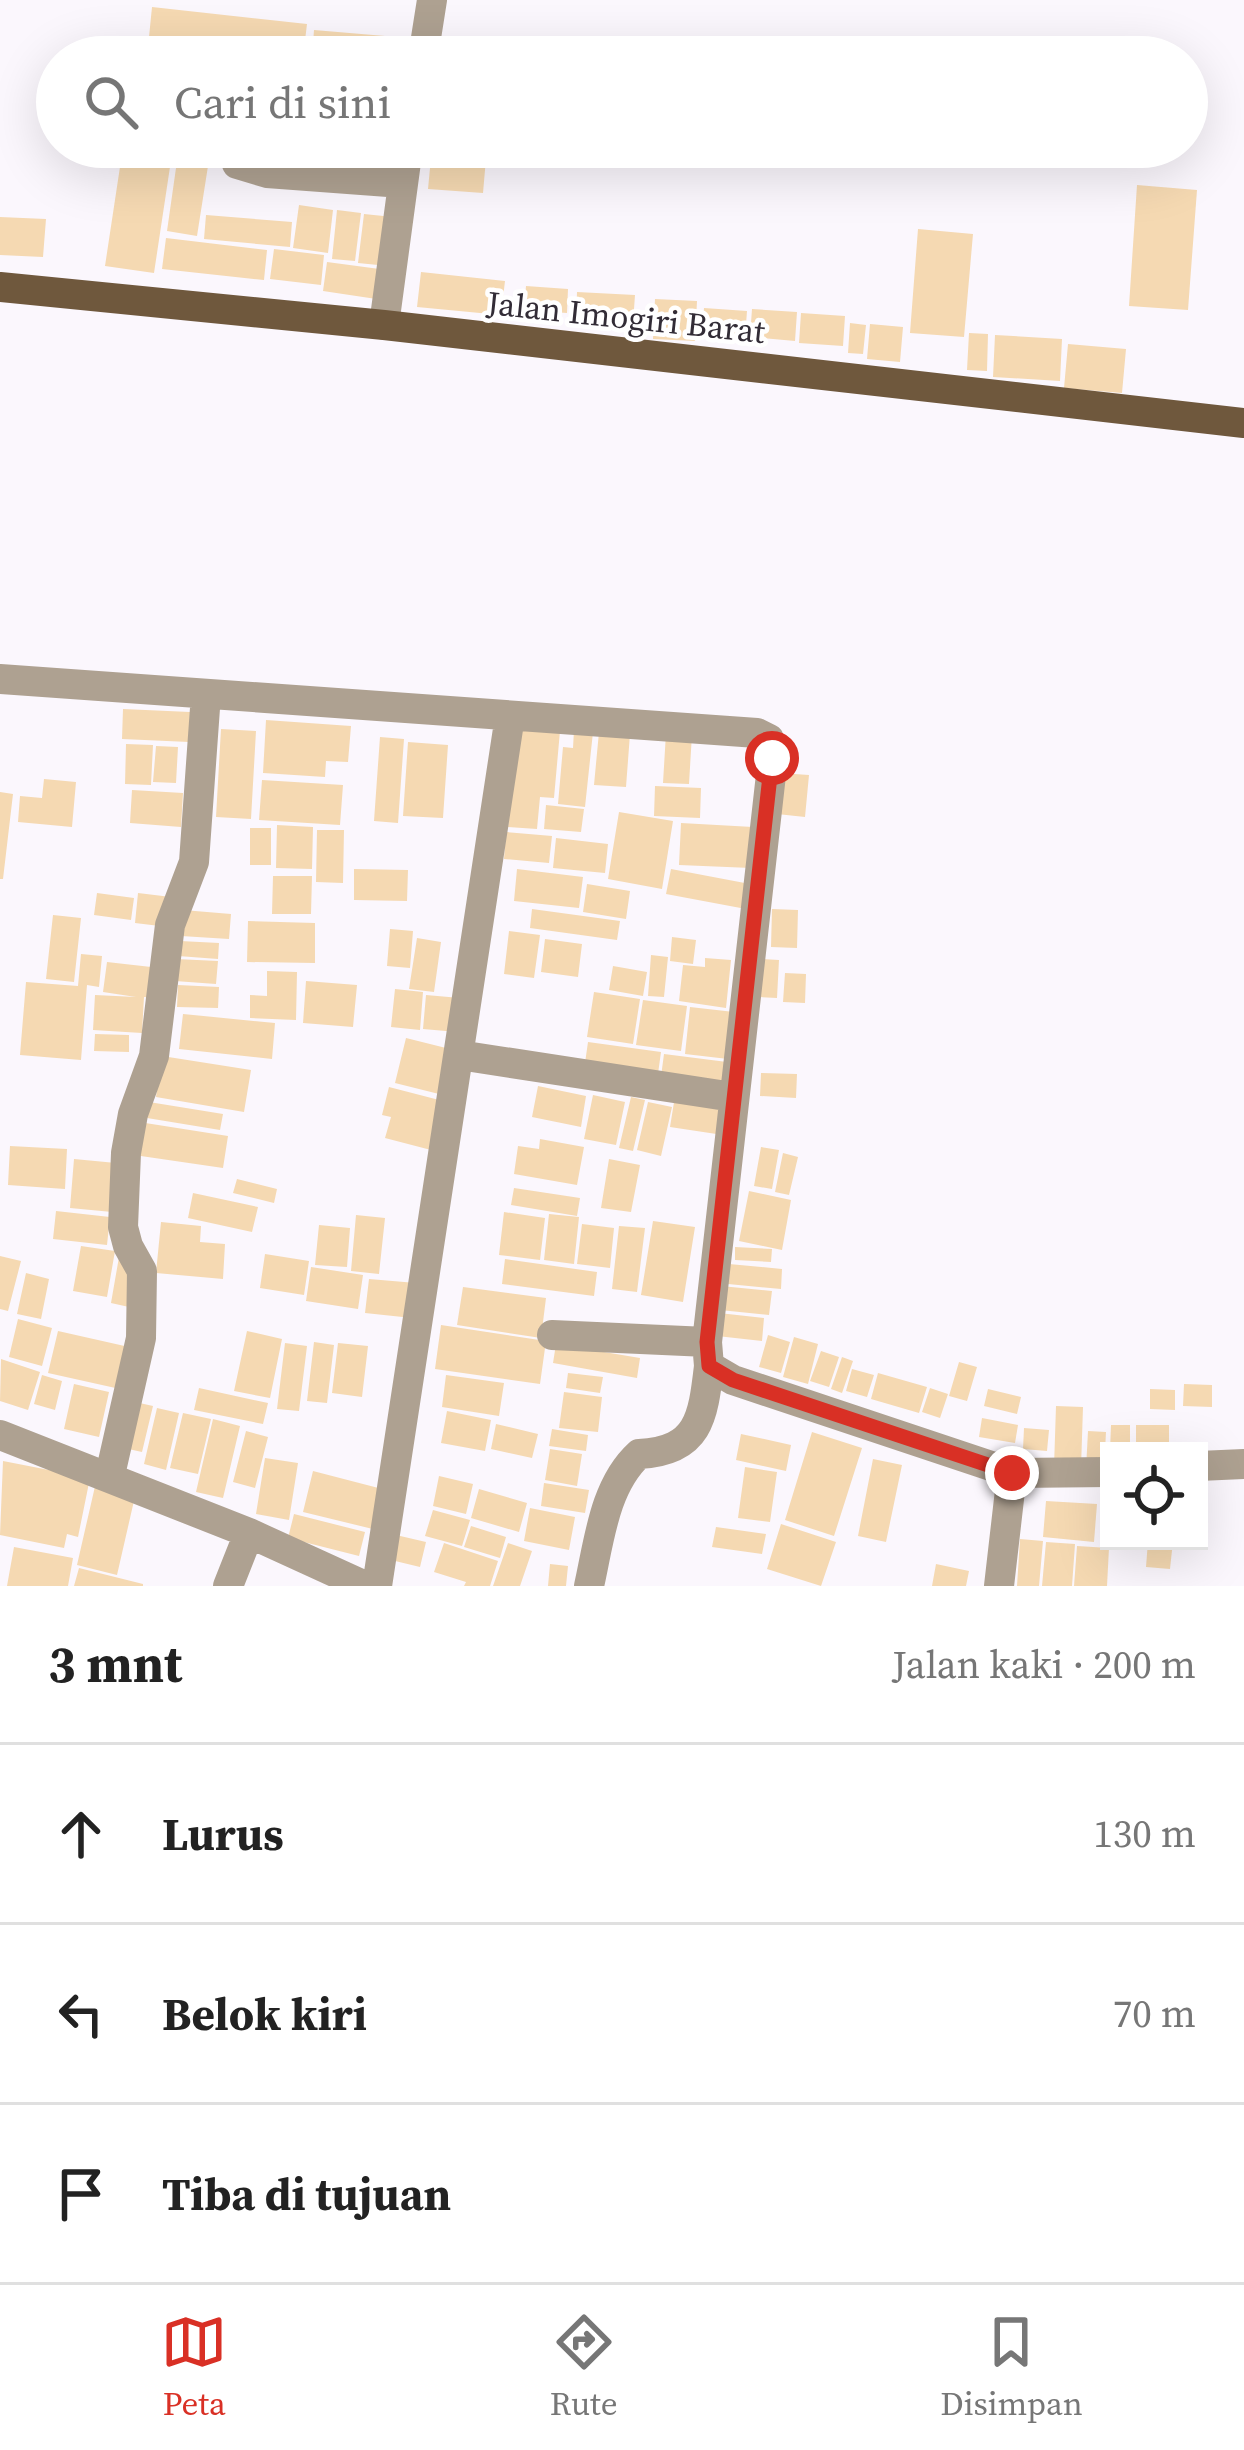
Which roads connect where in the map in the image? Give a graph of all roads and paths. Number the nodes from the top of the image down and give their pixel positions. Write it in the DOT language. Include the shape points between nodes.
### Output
graph roads {
  1 [pos="432,0"];
  2 [pos="426,36"];
  3 [pos="250,168"];
  4 [pos="404,168"];
  5 [pos="402,182"];
  6 [pos="0,287"];
  7 [pos="384,325"];
  8 [pos="1244,423"];
  9 [pos="0,679"];
  10 [pos="206,694"];
  11 [pos="509,716"];
  12 [pos="459,1055"];
  13 [pos="733,1097"];
  14 [pos="552,1335"];
  15 [pos="708,1354"];
  16 [pos="0,1435"];
  17 [pos="1244,1464"];
  18 [pos="1208,1466"];
  19 [pos="1100,1472"];
  20 [pos="1012,1473"];
  21 [pos="110,1475"];
  22 [pos="249,1532"];
  23 [pos="228,1586"];
  24 [pos="365,1586"];
  25 [pos="377,1586"];
  26 [pos="589,1586"];
  27 [pos="999,1586"];
  1 -- 2 [label="street"];
  3 -- 5 [label="street"];
  4 -- 5 [label="street"];
  5 -- 7 [label="street"];
  6 -- 7 [label="main road, Jalan Imogiri Barat"];
  7 -- 8 [label="main road, Jalan Imogiri Barat"];
  9 -- 10 [label="street"];
  10 -- 11 [label="street"];
  10 -- 21 [label="street" via="194,862 173,914 154,1056 126,1153 122,1227 142,1270 141,1338"];
  11 -- 12 [label="street"];
  11 -- 13 [label="street" via="770,739"];
  12 -- 13 [label="street"];
  12 -- 25 [label="street"];
  13 -- 15 [label="street"];
  14 -- 15 [label="street"];
  15 -- 20 [label="street" via="733,1380"];
  15 -- 26 [label="street" via="704,1408 687,1439 639,1454 619,1480"];
  16 -- 21 [label="street"];
  17 -- 18 [label="street"];
  19 -- 20 [label="street"];
  20 -- 27 [label="street"];
  21 -- 22 [label="street"];
  22 -- 23 [label="street"];
  22 -- 24 [label="street"];
}
